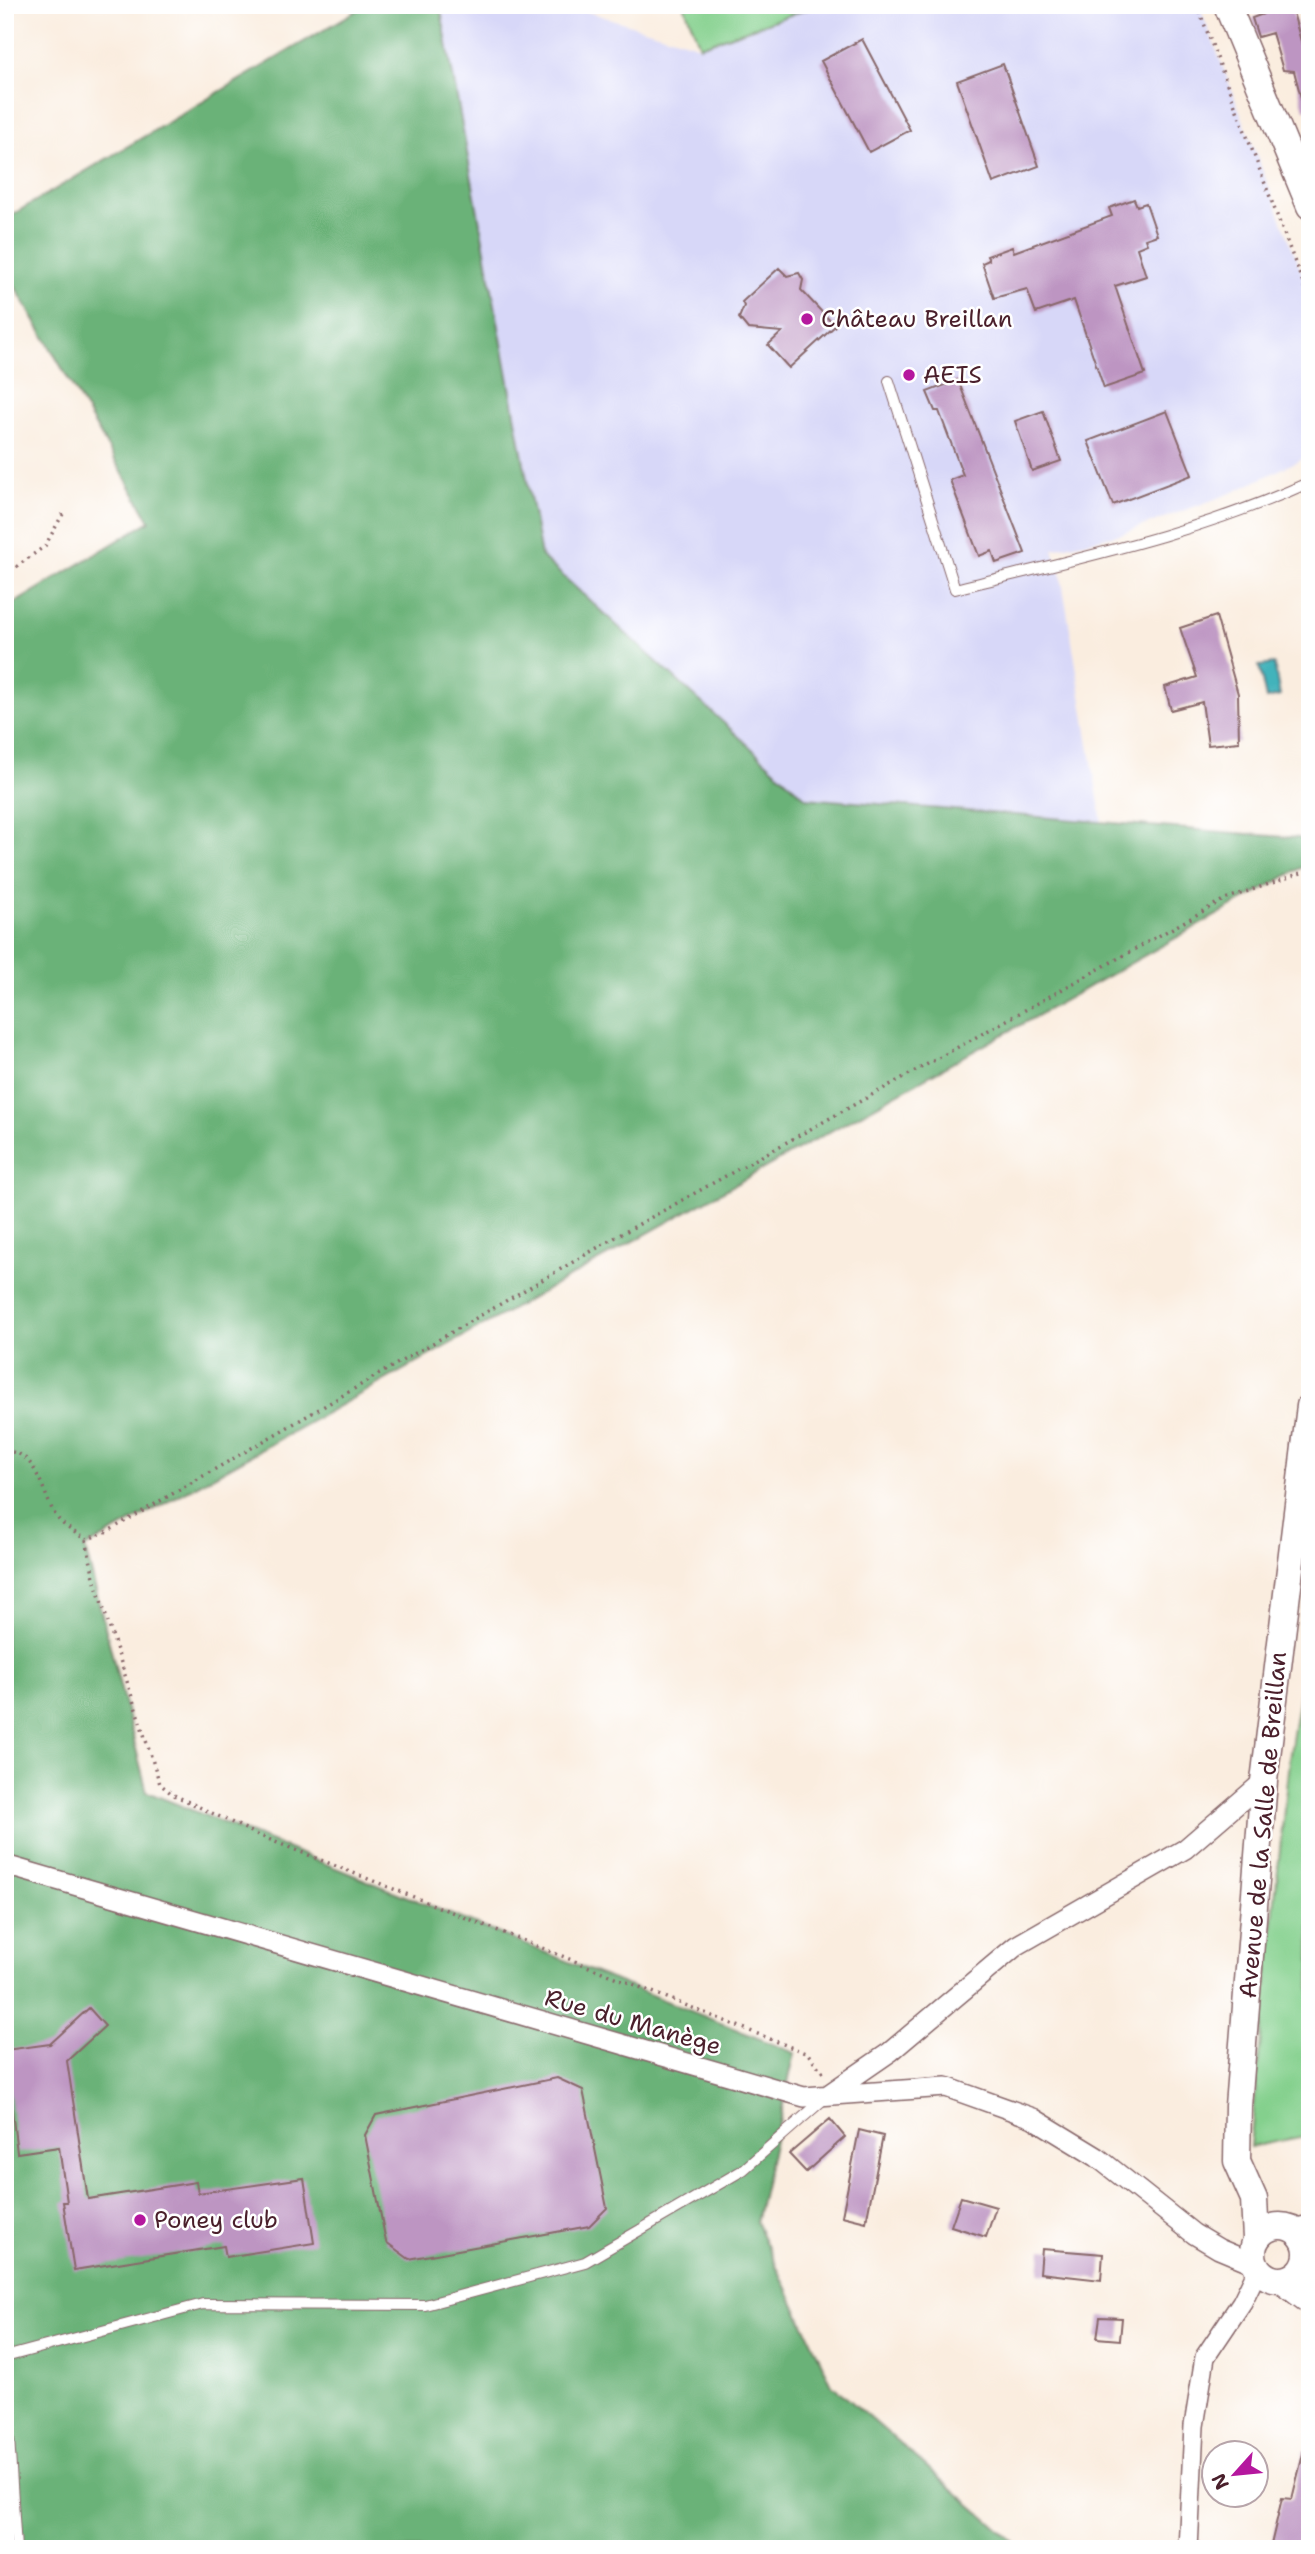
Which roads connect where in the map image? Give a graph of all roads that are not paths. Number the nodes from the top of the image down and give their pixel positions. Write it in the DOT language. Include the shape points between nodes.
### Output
graph roads {
  1 [pos="1227,5"];
  2 [pos="1310,206"];
  3 [pos="889,381"];
  4 [pos="1310,482"];
  5 [pos="1310,1406"];
  6 [pos="1264,1781"];
  7 [pos="5,1865"];
  8 [pos="832,2092"];
  9 [pos="1254,2199"];
  10 [pos="1296,2227"];
  11 [pos="1308,2261"];
  12 [pos="1264,2262"];
  13 [pos="1310,2301"];
  14 [pos="5,2357"];
  15 [pos="5,2372"];
  16 [pos="16,2549"];
  17 [pos="1188,2549"];
  1 -- 2 [label="street"];
  3 -- 4 [label="lane" via="955,589 1182,532 1254,508"];
  5 -- 6 [label="street, Avenue de la Salle de Breillan"];
  6 -- 8 [label="street" via="1185,1849 1016,1946 890,2052"];
  6 -- 9 [label="street, Avenue de la Salle de Breillan" via="1238,2106 1237,2161"];
  7 -- 8 [label="street, Rue du Manège" via="804,2097"];
  8 -- 12 [label="street, Rue du Manège" via="946,2087 1033,2118 1097,2157 1219,2249"];
  8 -- 14 [label="lane" via="743,2170 585,2262 425,2305 203,2304"];
  9 -- 10 [label="street, Avenue de la Salle de Breillan"];
  9 -- 12 [label="street, Avenue de la Salle de Breillan"];
  10 -- 11 [label="street"];
  10 -- 12 [label="street" via="1270,2228"];
  11 -- 12 [label="street" via="1295,2276"];
  12 -- 13 [label="street"];
  12 -- 17 [label="street, Avenue de la Salle de Breillan" via="1205,2357 1194,2426"];
  15 -- 16 [label="lane"];
}
